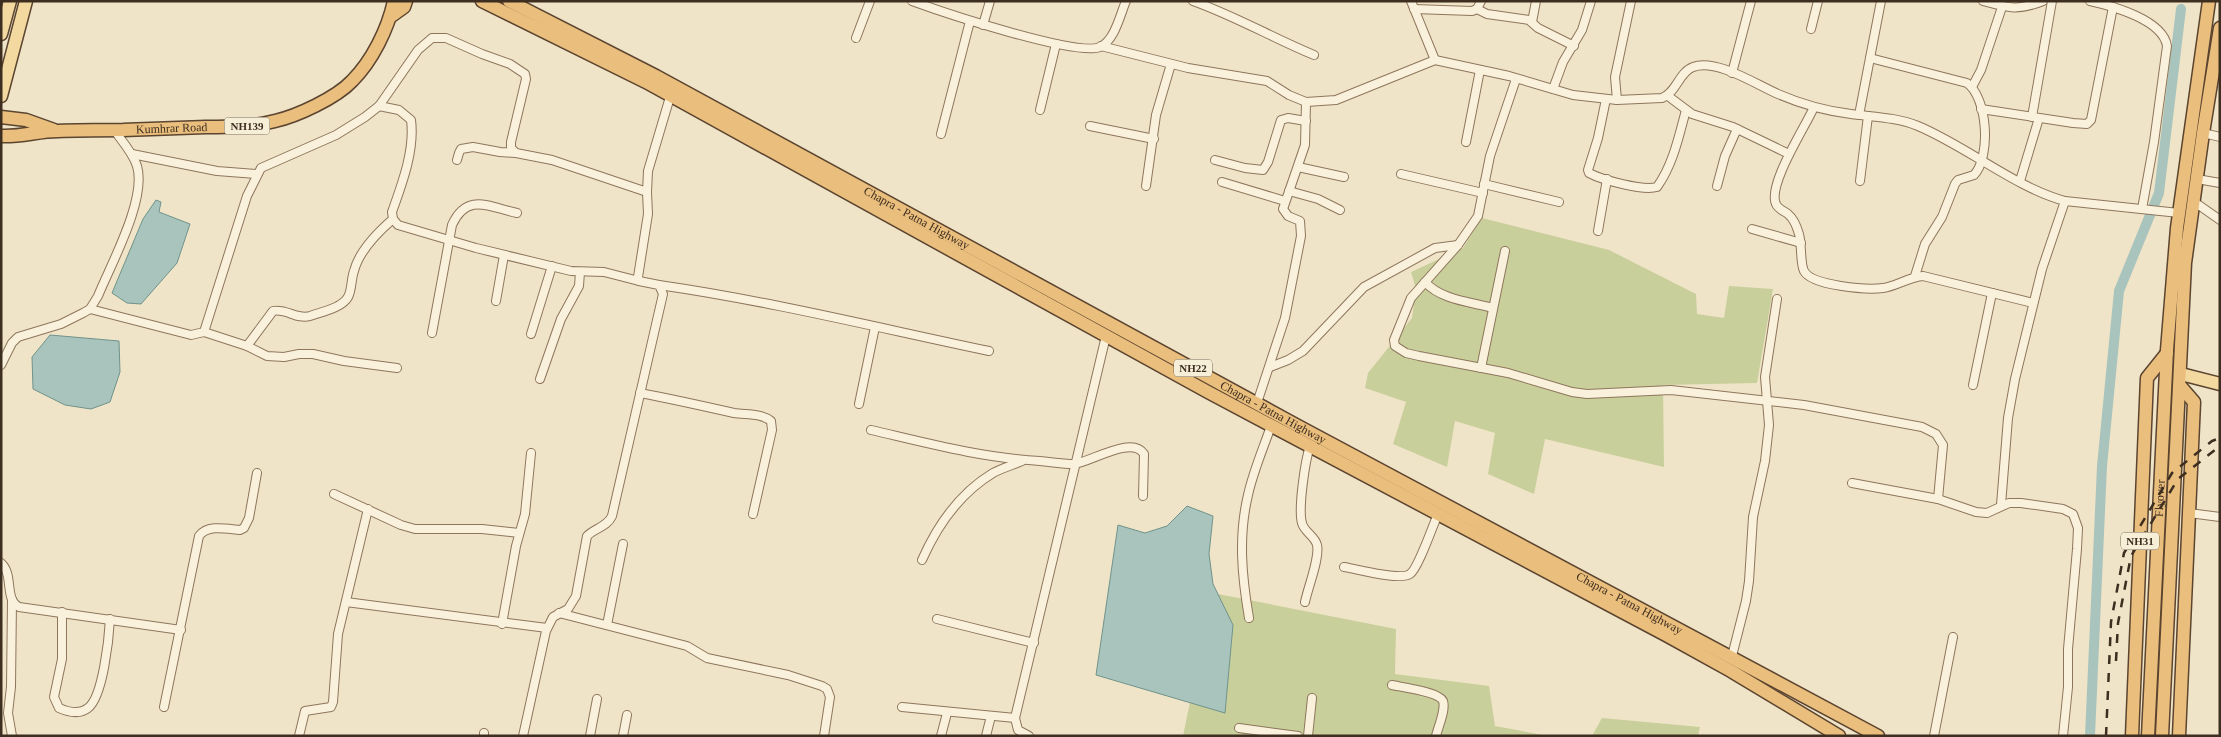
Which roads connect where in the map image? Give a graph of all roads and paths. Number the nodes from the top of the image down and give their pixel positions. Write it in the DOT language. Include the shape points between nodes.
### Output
graph roads {
  1 [pos="10,1"];
  2 [pos="26,1"];
  3 [pos="482,1"];
  4 [pos="509,1"];
  5 [pos="870,1"];
  6 [pos="912,1"];
  7 [pos="990,1"];
  8 [pos="1126,1"];
  9 [pos="1193,1"];
  10 [pos="1481,1"];
  11 [pos="1536,1"];
  12 [pos="1591,1"];
  13 [pos="1631,1"];
  14 [pos="1751,1"];
  15 [pos="1818,1"];
  16 [pos="1881,1"];
  17 [pos="1982,1"];
  18 [pos="2043,1"];
  19 [pos="2052,1"];
  20 [pos="2090,1"];
  21 [pos="2209,1"];
  22 [pos="404,3"];
  23 [pos="1412,5"];
  24 [pos="2002,7"];
  25 [pos="2113,7"];
  26 [pos="1477,9"];
  27 [pos="970,21"];
  28 [pos="1532,22"];
  29 [pos="983,24"];
  30 [pos="2220,28"];
  31 [pos="1812,29"];
  32 [pos="1,34"];
  33 [pos="856,38"];
  34 [pos="1056,44"];
  35 [pos="1101,46"];
  36 [pos="1574,46"];
  37 [pos="1314,55"];
  38 [pos="1870,58"];
  39 [pos="1435,60"];
  40 [pos="1171,64"];
  41 [pos="1480,70"];
  42 [pos="1732,72"];
  43 [pos="1516,79"];
  44 [pos="1972,87"];
  45 [pos="1553,89"];
  46 [pos="1,96"];
  47 [pos="1668,96"];
  48 [pos="670,97"];
  49 [pos="1606,99"];
  50 [pos="1617,100"];
  51 [pos="1306,102"];
  52 [pos="379,106"];
  53 [pos="1814,107"];
  54 [pos="1981,109"];
  55 [pos="1040,110"];
  56 [pos="1686,110"];
  57 [pos="1859,115"];
  58 [pos="1868,116"];
  59 [pos="1,117"];
  60 [pos="2036,118"];
  61 [pos="1306,121"];
  62 [pos="1090,126"];
  63 [pos="1737,129"];
  64 [pos="114,130"];
  65 [pos="56,131"];
  66 [pos="2203,133"];
  67 [pos="941,134"];
  68 [pos="1,136"];
  69 [pos="2220,137"];
  70 [pos="1154,139"];
  71 [pos="1466,142"];
  72 [pos="516,153"];
  73 [pos="132,154"];
  74 [pos="1789,154"];
  75 [pos="1982,159"];
  76 [pos="457,160"];
  77 [pos="1215,160"];
  78 [pos="1298,167"];
  79 [pos="256,174"];
  80 [pos="1401,174"];
  81 [pos="1344,177"];
  82 [pos="1607,179"];
  83 [pos="2196,179"];
  84 [pos="1860,181"];
  85 [pos="2020,181"];
  86 [pos="1222,182"];
  87 [pos="2220,183"];
  88 [pos="1484,184"];
  89 [pos="1146,186"];
  90 [pos="1717,186"];
  91 [pos="1289,191"];
  92 [pos="647,192"];
  93 [pos="1483,193"];
  94 [pos="1285,201"];
  95 [pos="2065,201"];
  96 [pos="2193,201"];
  97 [pos="1559,202"];
  98 [pos="2143,209"];
  99 [pos="1340,210"];
  100 [pos="2174,212"];
  101 [pos="517,213"];
  102 [pos="393,219"];
  103 [pos="2220,220"];
  104 [pos="1752,229"];
  105 [pos="1598,231"];
  106 [pos="449,240"];
  107 [pos="1801,243"];
  108 [pos="1458,245"];
  109 [pos="1505,251"];
  110 [pos="504,255"];
  111 [pos="552,266"];
  112 [pos="580,272"];
  113 [pos="1915,276"];
  114 [pos="639,281"];
  115 [pos="1425,282"];
  116 [pos="659,286"];
  117 [pos="1992,293"];
  118 [pos="1777,299"];
  119 [pos="496,301"];
  120 [pos="2033,303"];
  121 [pos="1493,308"];
  122 [pos="90,309"];
  123 [pos="876,327"];
  124 [pos="204,332"];
  125 [pos="432,333"];
  126 [pos="532,334"];
  127 [pos="1106,336"];
  128 [pos="247,346"];
  129 [pos="989,351"];
  130 [pos="2167,353"];
  131 [pos="1,365"];
  132 [pos="1270,367"];
  133 [pos="397,368"];
  134 [pos="1481,368"];
  135 [pos="540,379"];
  136 [pos="2181,380"];
  137 [pos="2220,384"];
  138 [pos="1973,385"];
  139 [pos="640,393"];
  140 [pos="1766,401"];
  141 [pos="1257,403"];
  142 [pos="859,404"];
  143 [pos="1271,426"];
  144 [pos="871,430"];
  145 [pos="1310,446"];
  146 [pos="531,453"];
  147 [pos="1024,460"];
  148 [pos="1075,464"];
  149 [pos="257,473"];
  150 [pos="1852,482"];
  151 [pos="334,494"];
  152 [pos="1143,496"];
  153 [pos="1938,499"];
  154 [pos="2002,506"];
  155 [pos="368,509"];
  156 [pos="2189,513"];
  157 [pos="753,514"];
  158 [pos="1438,514"];
  159 [pos="2220,518"];
  160 [pos="519,533"];
  161 [pos="623,544"];
  162 [pos="922,560"];
  163 [pos="1,563"];
  164 [pos="1344,567"];
  165 [pos="12,600"];
  166 [pos="346,602"];
  167 [pos="1305,602"];
  168 [pos="62,612"];
  169 [pos="559,613"];
  170 [pos="1249,618"];
  171 [pos="110,619"];
  172 [pos="937,619"];
  173 [pos="502,624"];
  174 [pos="607,626"];
  175 [pos="547,628"];
  176 [pos="181,630"];
  177 [pos="1953,637"];
  178 [pos="1034,643"];
  179 [pos="1732,656"];
  180 [pos="1392,685"];
  181 [pos="1312,698"];
  182 [pos="596,699"];
  183 [pos="164,707"];
  184 [pos="902,707"];
  185 [pos="947,713"];
  186 [pos="627,715"];
  187 [pos="991,716"];
  188 [pos="1015,718"];
  189 [pos="1239,728"];
  190 [pos="1861,732"];
  191 [pos="12,736"];
  192 [pos="299,736"];
  193 [pos="523,736"];
  194 [pos="590,736"];
  195 [pos="623,736"];
  196 [pos="824,736"];
  197 [pos="941,736"];
  198 [pos="986,736"];
  199 [pos="1029,736"];
  200 [pos="1298,736"];
  201 [pos="1308,736"];
  202 [pos="1436,736"];
  203 [pos="1838,736"];
  204 [pos="1878,736"];
  205 [pos="1934,736"];
  206 [pos="2063,736"];
  207 [pos="2132,736"];
  208 [pos="2148,736"];
  209 [pos="2162,736"];
  210 [pos="2179,736"];
  1 -- 32 [label="main road"];
  2 -- 46 [label="main road"];
  3 -- 48 [label="highway, Chapra - Patna Highway / NH22"];
  4 -- 141 [label="highway, Chapra - Patna Highway / NH22" via="656,76"];
  5 -- 33 [label="street"];
  6 -- 27 [label="street"];
  7 -- 29 [label="street"];
  8 -- 35 [label="street" via="1113,32"];
  9 -- 37 [label="street"];
  10 -- 26 [label="street"];
  11 -- 28 [label="street"];
  12 -- 36 [label="street"];
  13 -- 50 [label="street" via="1615,77"];
  14 -- 42 [label="street"];
  15 -- 31 [label="street"];
  16 -- 38 [label="street"];
  17 -- 24 [label="street"];
  18 -- 24 [label="street" via="2023,8"];
  19 -- 60 [label="street"];
  20 -- 25 [label="street"];
  21 -- 100 [label="highway, Flyover"];
  22 -- 64 [label="highway, Kumhrar Road / NH139" via="390,17 365,66 352,82 291,116 242,126"];
  23 -- 26 [label="street" via="1466,12"];
  23 -- 39 [label="street"];
  24 -- 44 [label="street"];
  25 -- 60 [label="street" via="2091,120 2082,125"];
  25 -- 98 [label="street" via="2155,26 2166,38"];
  26 -- 28 [label="street" via="1487,14"];
  27 -- 29 [label="street"];
  27 -- 67 [label="street"];
  28 -- 36 [label="street"];
  29 -- 34 [label="street"];
  30 -- 66 [label="highway, Flyover"];
  34 -- 35 [label="street" via="1092,49"];
  34 -- 55 [label="street"];
  35 -- 40 [label="street"];
  36 -- 45 [label="street" via="1563,62"];
  38 -- 44 [label="street"];
  38 -- 57 [label="street"];
  39 -- 41 [label="street"];
  39 -- 51 [label="street" via="1336,100"];
  40 -- 51 [label="street" via="1268,81 1289,96"];
  40 -- 70 [label="street" via="1156,115"];
  41 -- 43 [label="street"];
  41 -- 71 [label="street"];
  42 -- 47 [label="street" via="1712,66 1694,67 1687,70"];
  42 -- 53 [label="street" via="1779,95"];
  43 -- 45 [label="street"];
  43 -- 88 [label="street"];
  44 -- 54 [label="street"];
  45 -- 49 [label="street"];
  47 -- 50 [label="street" via="1654,100"];
  47 -- 56 [label="street"];
  48 -- 92 [label="street" via="648,171"];
  48 -- 127 [label="highway, Chapra - Patna Highway / NH22"];
  49 -- 50 [label="street"];
  49 -- 82 [label="street" via="1588,170 1594,176"];
  51 -- 61 [label="street"];
  52 -- 72 [label="street" via="418,50 432,38 446,38 510,64 525,74 512,142"];
  52 -- 79 [label="street" via="347,129 268,163"];
  52 -- 102 [label="street" via="399,110 412,120 407,163 392,212"];
  53 -- 57 [label="street"];
  53 -- 74 [label="street"];
  54 -- 60 [label="street"];
  54 -- 75 [label="street" via="1985,139"];
  56 -- 63 [label="street"];
  56 -- 82 [label="street" via="1672,158 1658,187 1646,188"];
  57 -- 58 [label="street"];
  58 -- 75 [label="street" via="1915,124"];
  58 -- 84 [label="street"];
  59 -- 65 [label="highway, Kumhrar Road / NH139" via="26,120"];
  60 -- 85 [label="street"];
  61 -- 77 [label="street" via="1281,120 1268,162 1262,170"];
  61 -- 78 [label="street" via="1305,146"];
  62 -- 70 [label="street"];
  63 -- 74 [label="street"];
  63 -- 90 [label="street"];
  64 -- 65 [label="highway, Kumhrar Road / NH139"];
  64 -- 73 [label="street"];
  65 -- 68 [label="highway, Kumhrar Road / NH139" via="19,137"];
  66 -- 69 [label="street"];
  66 -- 83 [label="highway, Flyover"];
  70 -- 89 [label="street"];
  72 -- 76 [label="street" via="467,147 459,153"];
  72 -- 92 [label="street" via="552,160"];
  73 -- 79 [label="street" via="217,171"];
  73 -- 122 [label="street" via="139,173 140,190"];
  74 -- 107 [label="street" via="1775,201 1791,217"];
  75 -- 85 [label="street"];
  75 -- 113 [label="street" via="1974,175 1955,184 1942,217 1925,244"];
  78 -- 81 [label="street"];
  78 -- 91 [label="street"];
  79 -- 124 [label="street"];
  80 -- 93 [label="street"];
  82 -- 105 [label="street"];
  83 -- 87 [label="street"];
  83 -- 96 [label="highway, Flyover"];
  85 -- 95 [label="street"];
  86 -- 94 [label="street"];
  88 -- 93 [label="street"];
  88 -- 97 [label="street"];
  91 -- 94 [label="street"];
  91 -- 99 [label="street" via="1318,199"];
  92 -- 114 [label="street" via="648,214"];
  93 -- 108 [label="street" via="1478,216"];
  94 -- 132 [label="street" via="1283,210 1300,221 1301,236 1285,318"];
  95 -- 98 [label="street"];
  95 -- 120 [label="street"];
  96 -- 103 [label="street"];
  96 -- 136 [label="highway, Flyover" via="2185,263"];
  98 -- 100 [label="street"];
  100 -- 130 [label="highway, Flyover"];
  101 -- 106 [label="street" via="479,205 465,206 452,225"];
  102 -- 106 [label="street" via="398,225"];
  102 -- 128 [label="street" via="373,240 354,268 348,297 343,303 303,317 273,311"];
  104 -- 107 [label="street"];
  106 -- 110 [label="street"];
  106 -- 125 [label="street"];
  107 -- 113 [label="street" via="1802,268 1809,278 1817,282 1881,288"];
  108 -- 115 [label="street"];
  108 -- 132 [label="street" via="1435,248 1374,281 1356,294 1303,351"];
  109 -- 121 [label="street"];
  110 -- 111 [label="street"];
  110 -- 119 [label="street"];
  111 -- 112 [label="street"];
  111 -- 126 [label="street"];
  112 -- 114 [label="street" via="604,272"];
  112 -- 135 [label="street" via="579,286 560,319"];
  113 -- 117 [label="street" via="1934,277"];
  114 -- 116 [label="street"];
  115 -- 121 [label="street" via="1444,295"];
  115 -- 134 [label="street" via="1405,310 1394,340 1395,346 1406,353"];
  116 -- 123 [label="street" via="763,302"];
  116 -- 139 [label="street" via="663,294"];
  117 -- 120 [label="street"];
  117 -- 138 [label="street"];
  118 -- 140 [label="street" via="1765,377"];
  120 -- 154 [label="street" via="2010,399"];
  121 -- 134 [label="street"];
  122 -- 124 [label="street" via="191,335"];
  122 -- 131 [label="street" via="61,324 18,337"];
  123 -- 129 [label="street"];
  123 -- 142 [label="street"];
  124 -- 128 [label="street"];
  127 -- 143 [label="highway, Chapra - Patna Highway / NH22"];
  127 -- 148 [label="street"];
  128 -- 133 [label="street" via="267,356 313,354"];
  130 -- 207 [label="highway, NH31" via="2147,378"];
  130 -- 208 [label="highway, Flyover"];
  132 -- 141 [label="street"];
  134 -- 140 [label="street" via="1587,394 1671,390"];
  136 -- 137 [label="main road"];
  136 -- 156 [label="highway" via="2194,402"];
  136 -- 209 [label="highway, Flyover"];
  139 -- 157 [label="street" via="761,416 771,421 772,430"];
  139 -- 169 [label="street" via="612,516 609,522 587,536 576,596 568,609"];
  140 -- 153 [label="street" via="1930,430 1941,439 1943,446"];
  140 -- 179 [label="street" via="1768,436 1765,461 1753,517 1749,581"];
  141 -- 179 [label="highway, Chapra - Patna Highway / NH22"];
  143 -- 145 [label="highway, Chapra - Patna Highway / NH22"];
  143 -- 170 [label="street" via="1250,488 1242,533 1243,583"];
  144 -- 147 [label="street" via="970,453"];
  145 -- 158 [label="highway, Chapra - Patna Highway / NH22"];
  145 -- 167 [label="street" via="1301,521 1316,541 1317,550"];
  146 -- 160 [label="street"];
  147 -- 148 [label="street"];
  147 -- 162 [label="street" via="994,472 967,493 944,519"];
  148 -- 152 [label="street" via="1120,448 1141,449 1146,463"];
  148 -- 178 [label="street"];
  149 -- 176 [label="street" via="249,518 244,528 208,530 199,536"];
  150 -- 153 [label="street"];
  151 -- 155 [label="street"];
  153 -- 154 [label="street" via="1976,512 1987,513"];
  154 -- 206 [label="street" via="2021,503 2063,509 2073,514 2076,520 2077,549"];
  155 -- 160 [label="street" via="415,529 482,529"];
  155 -- 166 [label="street"];
  156 -- 159 [label="street"];
  156 -- 210 [label="highway"];
  158 -- 164 [label="street" via="1415,568 1407,576"];
  158 -- 203 [label="highway, Chapra - Patna Highway / NH22" via="1731,671"];
  160 -- 173 [label="street"];
  161 -- 174 [label="street"];
  163 -- 165 [label="street" via="8,574"];
  165 -- 168 [label="street" via="20,607"];
  165 -- 191 [label="street" via="8,713"];
  166 -- 173 [label="street"];
  166 -- 192 [label="street" via="337,642 333,702 331,707 305,711"];
  168 -- 171 [label="street"];
  168 -- 171 [label="street" via="62,654 54,697 59,708 71,712 82,711 92,704 107,656"];
  169 -- 174 [label="street"];
  169 -- 175 [label="street"];
  171 -- 176 [label="street"];
  172 -- 178 [label="street"];
  173 -- 175 [label="street"];
  174 -- 196 [label="street" via="687,646 707,658 788,675 822,686 830,697"];
  175 -- 193 [label="street"];
  176 -- 183 [label="street"];
  177 -- 205 [label="street"];
  178 -- 188 [label="street"];
  179 -- 190 [label="highway, Chapra - Patna Highway / NH22"];
  180 -- 202 [label="street" via="1440,697 1443,706"];
  181 -- 201 [label="street"];
  182 -- 194 [label="street"];
  184 -- 185 [label="street"];
  185 -- 187 [label="street"];
  185 -- 197 [label="street"];
  186 -- 195 [label="street"];
  187 -- 188 [label="street"];
  187 -- 198 [label="street"];
  188 -- 199 [label="street" via="1018,730"];
  189 -- 200 [label="street"];
  190 -- 204 [label="highway, Chapra - Patna Highway / NH22"];
}
